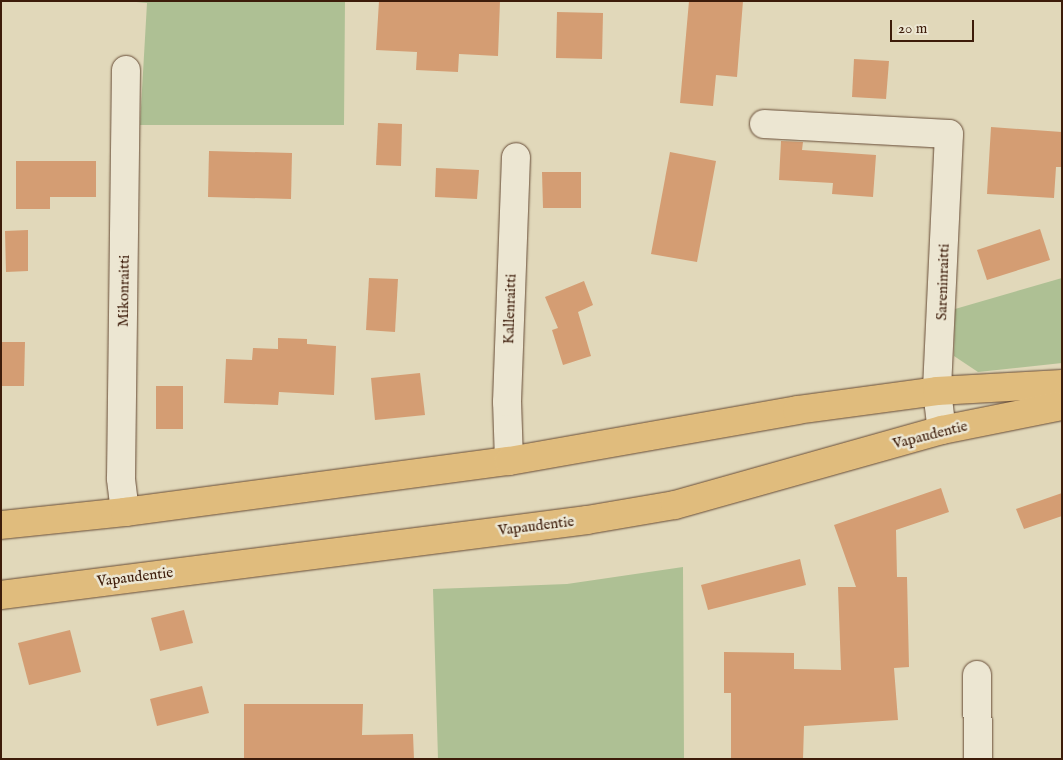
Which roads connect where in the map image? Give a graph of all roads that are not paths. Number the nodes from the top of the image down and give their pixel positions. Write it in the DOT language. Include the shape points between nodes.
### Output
graph roads {
  1 [pos="126,70"];
  2 [pos="764,124"];
  3 [pos="516,157"];
  4 [pos="1062,384"];
  5 [pos="937,391"];
  6 [pos="1062,406"];
  7 [pos="942,430"];
  8 [pos="509,461"];
  9 [pos="125,512"];
  10 [pos="1,525"];
  11 [pos="1,595"];
  12 [pos="977,675"];
  13 [pos="978,759"];
  1 -- 9 [label="street, Mikonraitti" via="121,478"];
  2 -- 5 [label="street, Sareninraitti" via="949,134"];
  3 -- 8 [label="street, Kallenraitti" via="507,402"];
  4 -- 5 [label="main road"];
  5 -- 7 [label="street, Sareninraitti"];
  5 -- 8 [label="main road" via="797,410"];
  6 -- 7 [label="main road, Vapaudentie"];
  7 -- 11 [label="main road, Vapaudentie" via="675,505 587,520"];
  8 -- 9 [label="main road"];
  9 -- 10 [label="main road"];
  12 -- 13 [label="street"];
}
